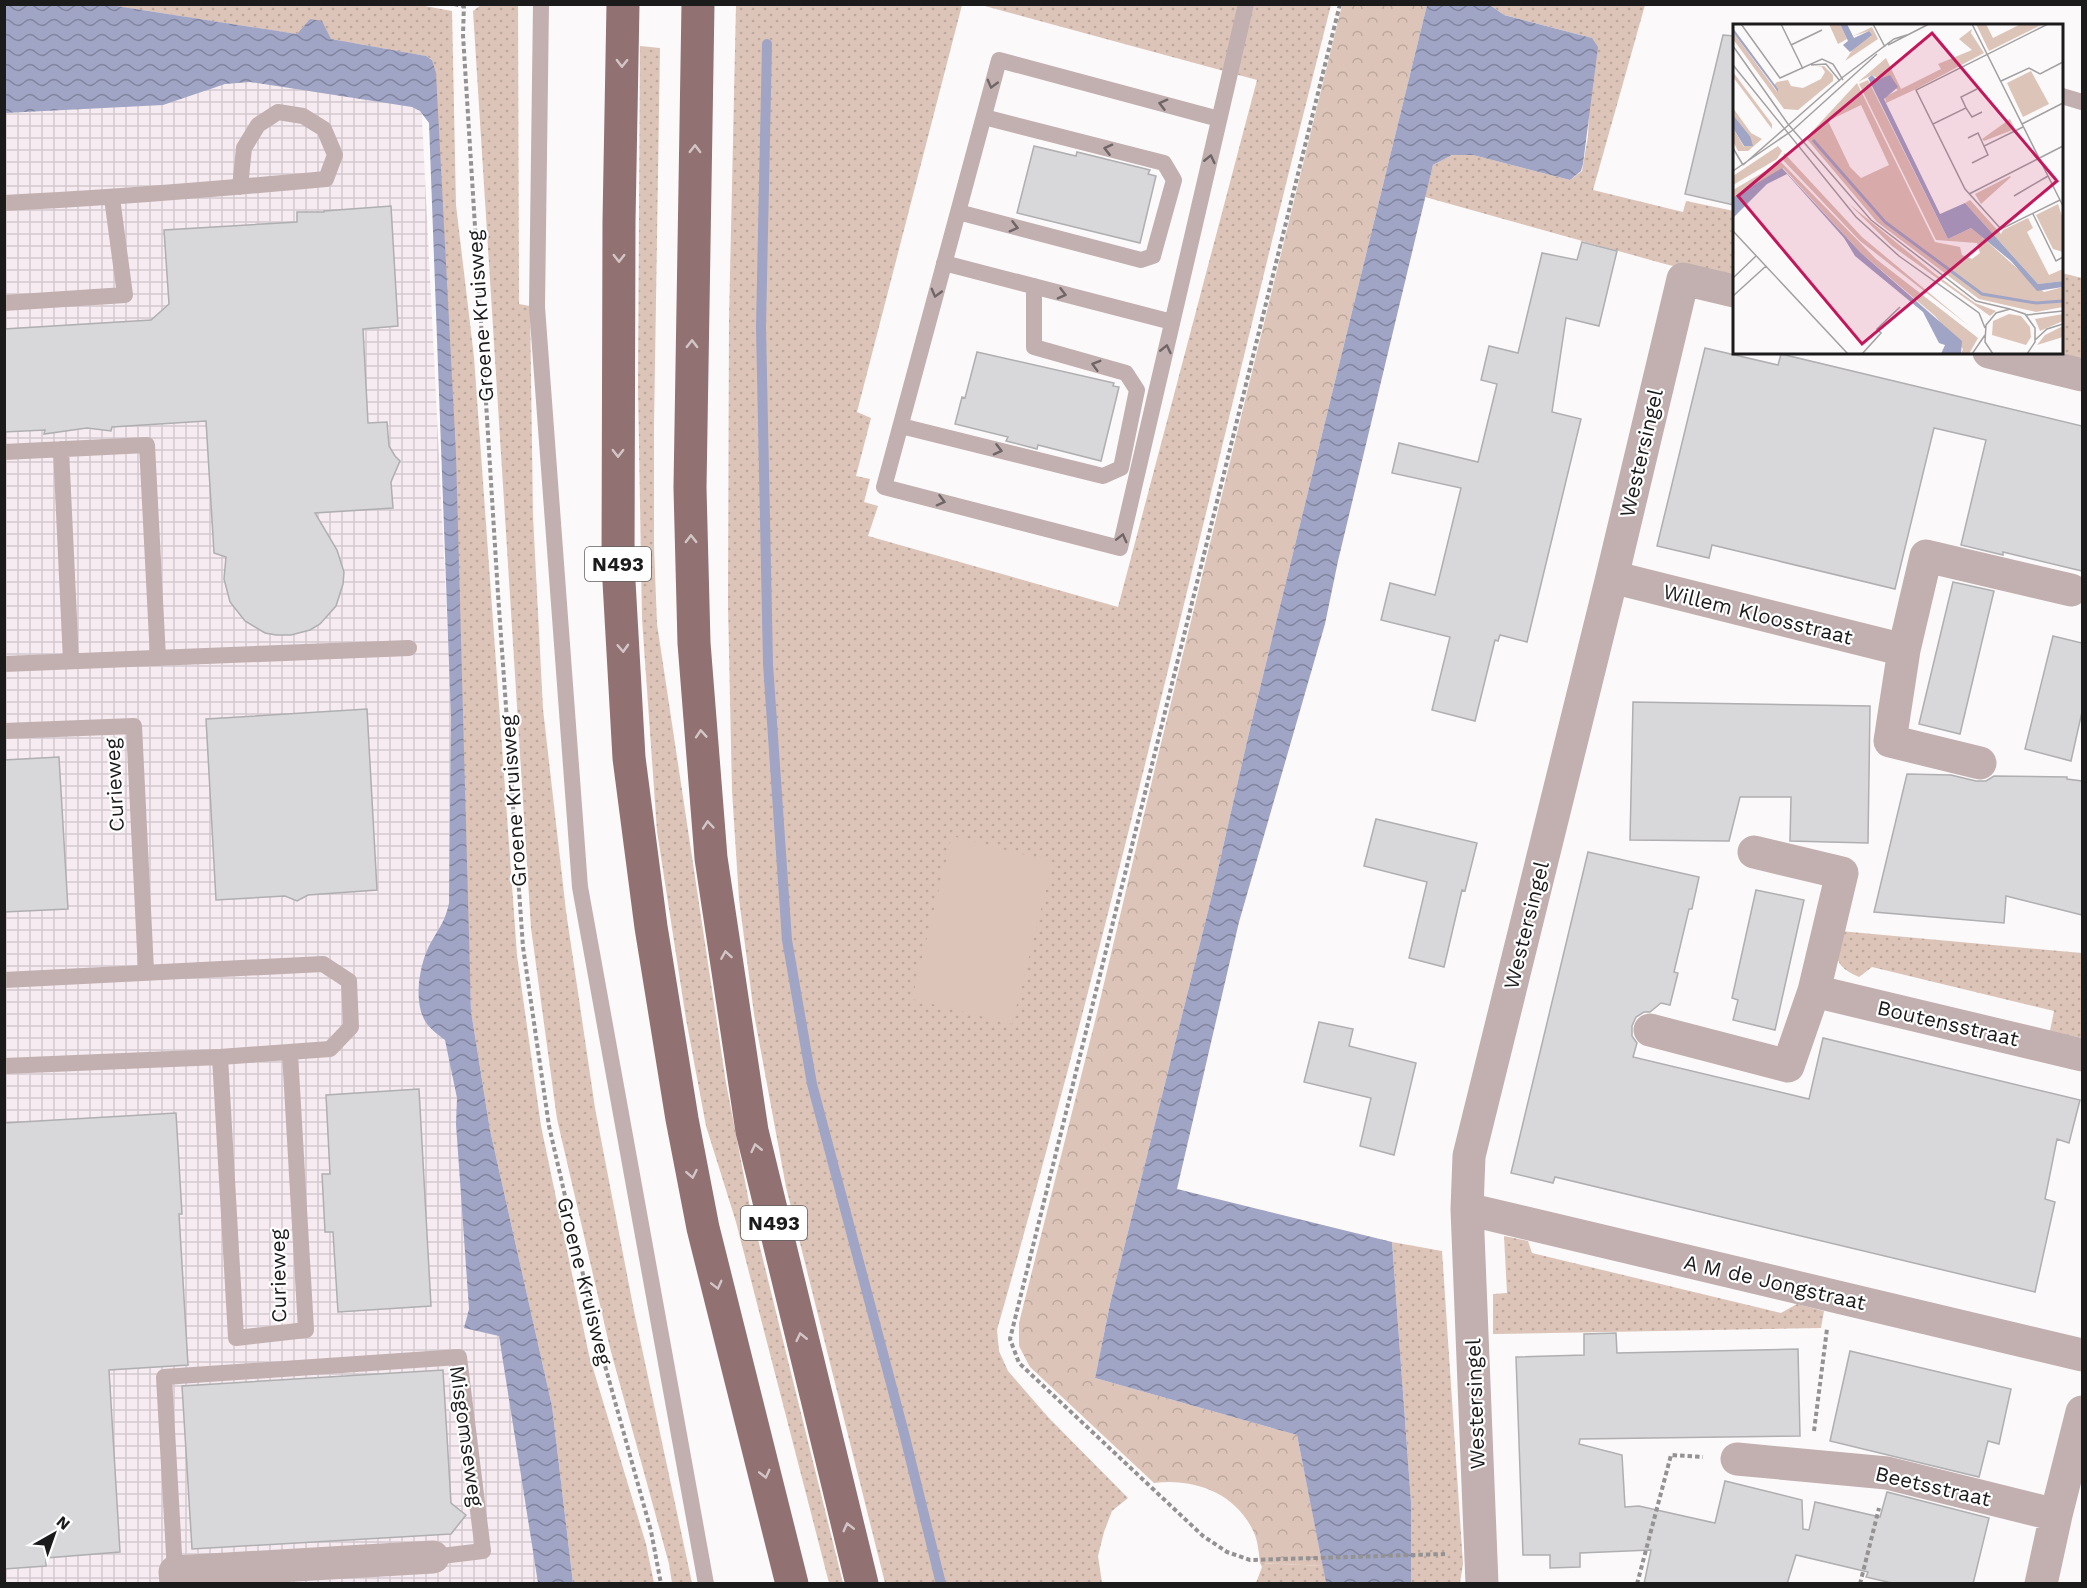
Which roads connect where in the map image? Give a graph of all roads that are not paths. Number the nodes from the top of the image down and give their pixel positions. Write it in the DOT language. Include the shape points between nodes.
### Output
graph roads {
  1 [pos="541,4"];
  2 [pos="623,4"];
  3 [pos="698,4"];
  4 [pos="1246,4"];
  5 [pos="2063,97"];
  6 [pos="2082,102"];
  7 [pos="984,117"];
  8 [pos="1219,119"];
  9 [pos="240,187"];
  10 [pos="112,198"];
  11 [pos="4,203"];
  12 [pos="958,212"];
  13 [pos="944,263"];
  14 [pos="1034,286"];
  15 [pos="1733,291"];
  16 [pos="4,303"];
  17 [pos="1172,322"];
  18 [pos="1997,354"];
  19 [pos="2082,375"];
  20 [pos="901,426"];
  21 [pos="61,449"];
  22 [pos="4,452"];
  23 [pos="1612,578"];
  24 [pos="2071,590"];
  25 [pos="410,648"];
  26 [pos="1904,650"];
  27 [pos="158,658"];
  28 [pos="71,661"];
  29 [pos="4,664"];
  30 [pos="4,731"];
  31 [pos="1980,763"];
  32 [pos="1754,852"];
  33 [pos="146,971"];
  34 [pos="4,980"];
  35 [pos="1814,991"];
  36 [pos="1650,1030"];
  37 [pos="290,1053"];
  38 [pos="2082,1055"];
  39 [pos="220,1057"];
  40 [pos="4,1066"];
  41 [pos="1467,1209"];
  42 [pos="2082,1355"];
  43 [pos="2082,1412"];
  44 [pos="1737,1459"];
  45 [pos="2056,1515"];
  46 [pos="433,1557"];
  47 [pos="175,1578"];
  48 [pos="705,1584"];
  49 [pos="792,1584"];
  50 [pos="862,1584"];
  51 [pos="1482,1584"];
  52 [pos="2041,1584"];
  1 -- 48 [label="lane" via="537,307 580,887"];
  2 -- 49 [label="main road, N493, one-way" via="618,564 629,758 651,927 699,1206"];
  50 -- 3 [label="main road, N493, one-way" via="753,1131 711,858 694,643 690,488"];
  4 -- 8 [label="lane"];
  5 -- 6 [label="lane"];
  8 -- 7 [label="lane, one-way" via="999,60"];
  7 -- 12 [label="lane"];
  12 -- 7 [label="lane, one-way" via="1141,260 1153,256 1171,191 1174,180 1164,163"];
  17 -- 8 [label="lane, one-way"];
  9 -- 9 [label="lane" via="326,179 335,155 324,129 303,116 278,112 258,125 244,148"];
  9 -- 10 [label="lane"];
  10 -- 11 [label="lane"];
  10 -- 16 [label="lane" via="125,295"];
  12 -- 13 [label="lane"];
  13 -- 14 [label="lane"];
  13 -- 20 [label="lane, one-way"];
  14 -- 17 [label="lane, one-way"];
  20 -- 14 [label="lane, one-way" via="1103,476 1120,468 1137,390 1126,373 1034,347"];
  15 -- 23 [label="street, Westersingel" via="1683,279"];
  20 -- 17 [label="lane, one-way" via="884,487 1120,548"];
  18 -- 19 [label="street"];
  21 -- 22 [label="lane"];
  21 -- 27 [label="lane" via="147,445"];
  21 -- 28 [label="lane"];
  23 -- 26 [label="street, Willem Kloosstraat"];
  23 -- 41 [label="street, Westersingel" via="1468,1156"];
  24 -- 26 [label="street" via="1926,556"];
  25 -- 27 [label="lane"];
  26 -- 31 [label="street" via="1890,741"];
  27 -- 28 [label="lane"];
  28 -- 29 [label="lane"];
  30 -- 33 [label="lane, Curieweg" via="134,726"];
  32 -- 35 [label="street" via="1842,873"];
  33 -- 34 [label="lane"];
  33 -- 37 [label="lane" via="323,963 349,981 351,1027 330,1049"];
  35 -- 36 [label="street" via="1788,1066"];
  35 -- 38 [label="street, Boutensstraat"];
  37 -- 39 [label="lane"];
  37 -- 39 [label="lane, Curieweg" via="306,1330 236,1338"];
  39 -- 40 [label="lane"];
  41 -- 42 [label="street, A M de Jongstraat"];
  41 -- 51 [label="street, Westersingel"];
  43 -- 45 [label="street"];
  44 -- 45 [label="street, Beetsstraat" via="1887,1473"];
  45 -- 52 [label="street"];
  46 -- 47 [label="street, Misgomseweg"];
  46 -- 47 [label="lane, Misgomseweg" via="483,1551 459,1357 164,1377"];
}
